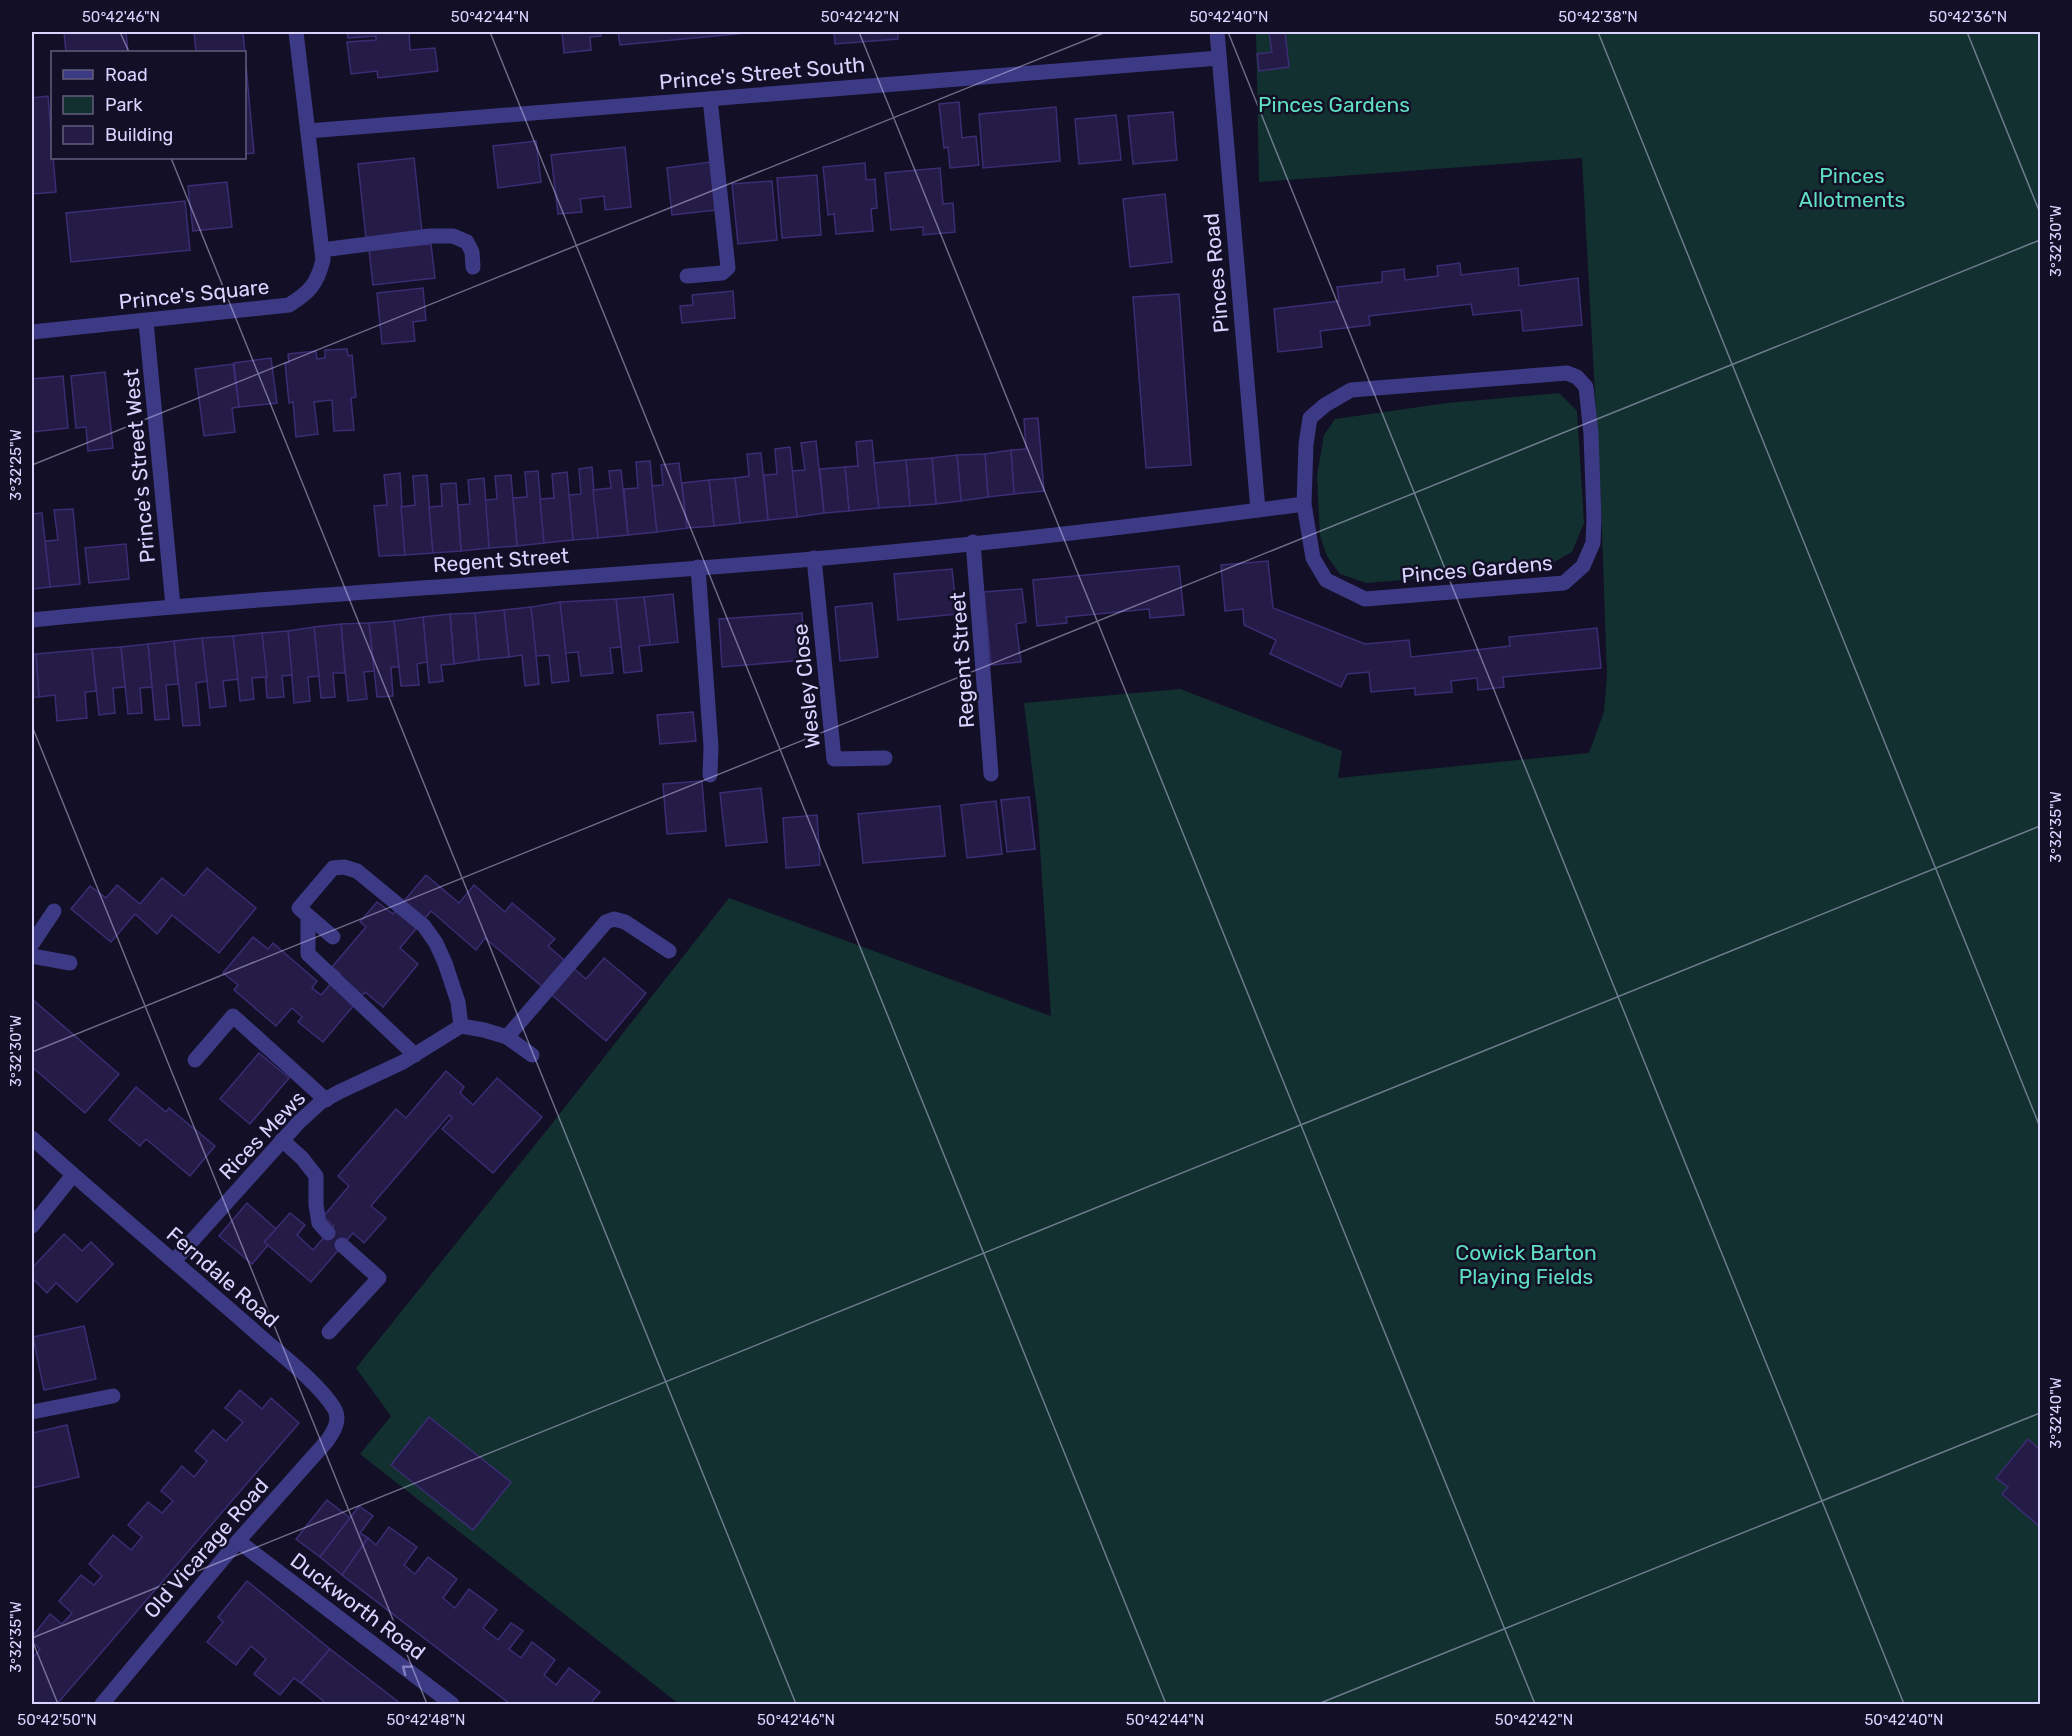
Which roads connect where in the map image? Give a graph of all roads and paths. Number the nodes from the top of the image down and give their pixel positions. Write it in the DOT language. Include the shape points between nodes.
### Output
graph roads {
  1 [pos="296,32"];
  2 [pos="1217,32"];
  3 [pos="1219,58"];
  4 [pos="710,99"];
  5 [pos="308,131"];
  6 [pos="322,250"];
  7 [pos="473,267"];
  8 [pos="687,276"];
  9 [pos="146,322"];
  10 [pos="32,332"];
  11 [pos="1305,504"];
  12 [pos="1258,510"];
  13 [pos="974,542"];
  14 [pos="814,558"];
  15 [pos="698,567"];
  16 [pos="173,606"];
  17 [pos="32,620"];
  18 [pos="885,758"];
  19 [pos="992,774"];
  20 [pos="710,775"];
  21 [pos="54,911"];
  22 [pos="308,916"];
  23 [pos="333,937"];
  24 [pos="32,944"];
  25 [pos="669,951"];
  26 [pos="32,956"];
  27 [pos="70,963"];
  28 [pos="461,1026"];
  29 [pos="507,1037"];
  30 [pos="415,1055"];
  31 [pos="532,1055"];
  32 [pos="195,1060"];
  33 [pos="326,1100"];
  34 [pos="32,1138"];
  35 [pos="282,1140"];
  36 [pos="73,1175"];
  37 [pos="32,1226"];
  38 [pos="328,1233"];
  39 [pos="342,1245"];
  40 [pos="174,1261"];
  41 [pos="329,1332"];
  42 [pos="113,1396"];
  43 [pos="32,1412"];
  44 [pos="337,1417"];
  45 [pos="238,1541"];
  46 [pos="102,1704"];
  47 [pos="452,1704"];
  1 -- 5 [label="street, Prince's Square"];
  2 -- 3 [label="street, Pinces Road"];
  3 -- 4 [label="street, Prince's Street South"];
  3 -- 12 [label="street, Pinces Road"];
  4 -- 5 [label="street, Prince's Street South"];
  4 -- 8 [label="street" via="728,268 722,273"];
  5 -- 6 [label="street, Prince's Square"];
  6 -- 7 [label="street" via="453,236 467,242"];
  6 -- 9 [label="street, Prince's Square" via="318,279 305,295 289,305"];
  9 -- 10 [label="street, Prince's Square"];
  9 -- 16 [label="street, Prince's Street West"];
  11 -- 11 [label="street, Pinces Gardens" via="1310,418 1351,390 1567,373 1586,387 1593,543 1583,566 1564,583 1365,599 1326,580 1313,558"];
  11 -- 12 [label="street"];
  12 -- 13 [label="street, Regent Street"];
  13 -- 14 [label="street, Regent Street"];
  13 -- 19 [label="street, Regent Street"];
  14 -- 15 [label="street, Regent Street"];
  14 -- 18 [label="street, Wesley Close" via="834,759"];
  15 -- 16 [label="street, Regent Street"];
  15 -- 20 [label="street"];
  16 -- 17 [label="street, Regent Street"];
  21 -- 24 [label="street"];
  22 -- 23 [label="street"];
  22 -- 28 [label="street" via="299,908 333,868 357,871 424,926 445,963"];
  22 -- 30 [label="street" via="308,954"];
  25 -- 29 [label="street" via="625,922 606,922"];
  26 -- 27 [label="street"];
  28 -- 29 [label="street"];
  28 -- 30 [label="street, Rices Mews"];
  29 -- 31 [label="street"];
  30 -- 33 [label="street, Rices Mews"];
  32 -- 33 [label="street" via="233,1016"];
  33 -- 35 [label="street, Rices Mews"];
  34 -- 36 [label="street, Ferndale Road"];
  35 -- 38 [label="street" via="316,1176 319,1223"];
  35 -- 40 [label="street, Rices Mews"];
  36 -- 37 [label="street"];
  36 -- 40 [label="street, Ferndale Road"];
  39 -- 41 [label="street" via="379,1278"];
  40 -- 44 [label="street, Ferndale Road" via="313,1384"];
  42 -- 43 [label="street"];
  44 -- 45 [label="street, Old Vicarage Road" via="336,1428 327,1441"];
  45 -- 46 [label="street, Old Vicarage Road"];
  47 -- 45 [label="street, Duckworth Road, one-way"];
}
